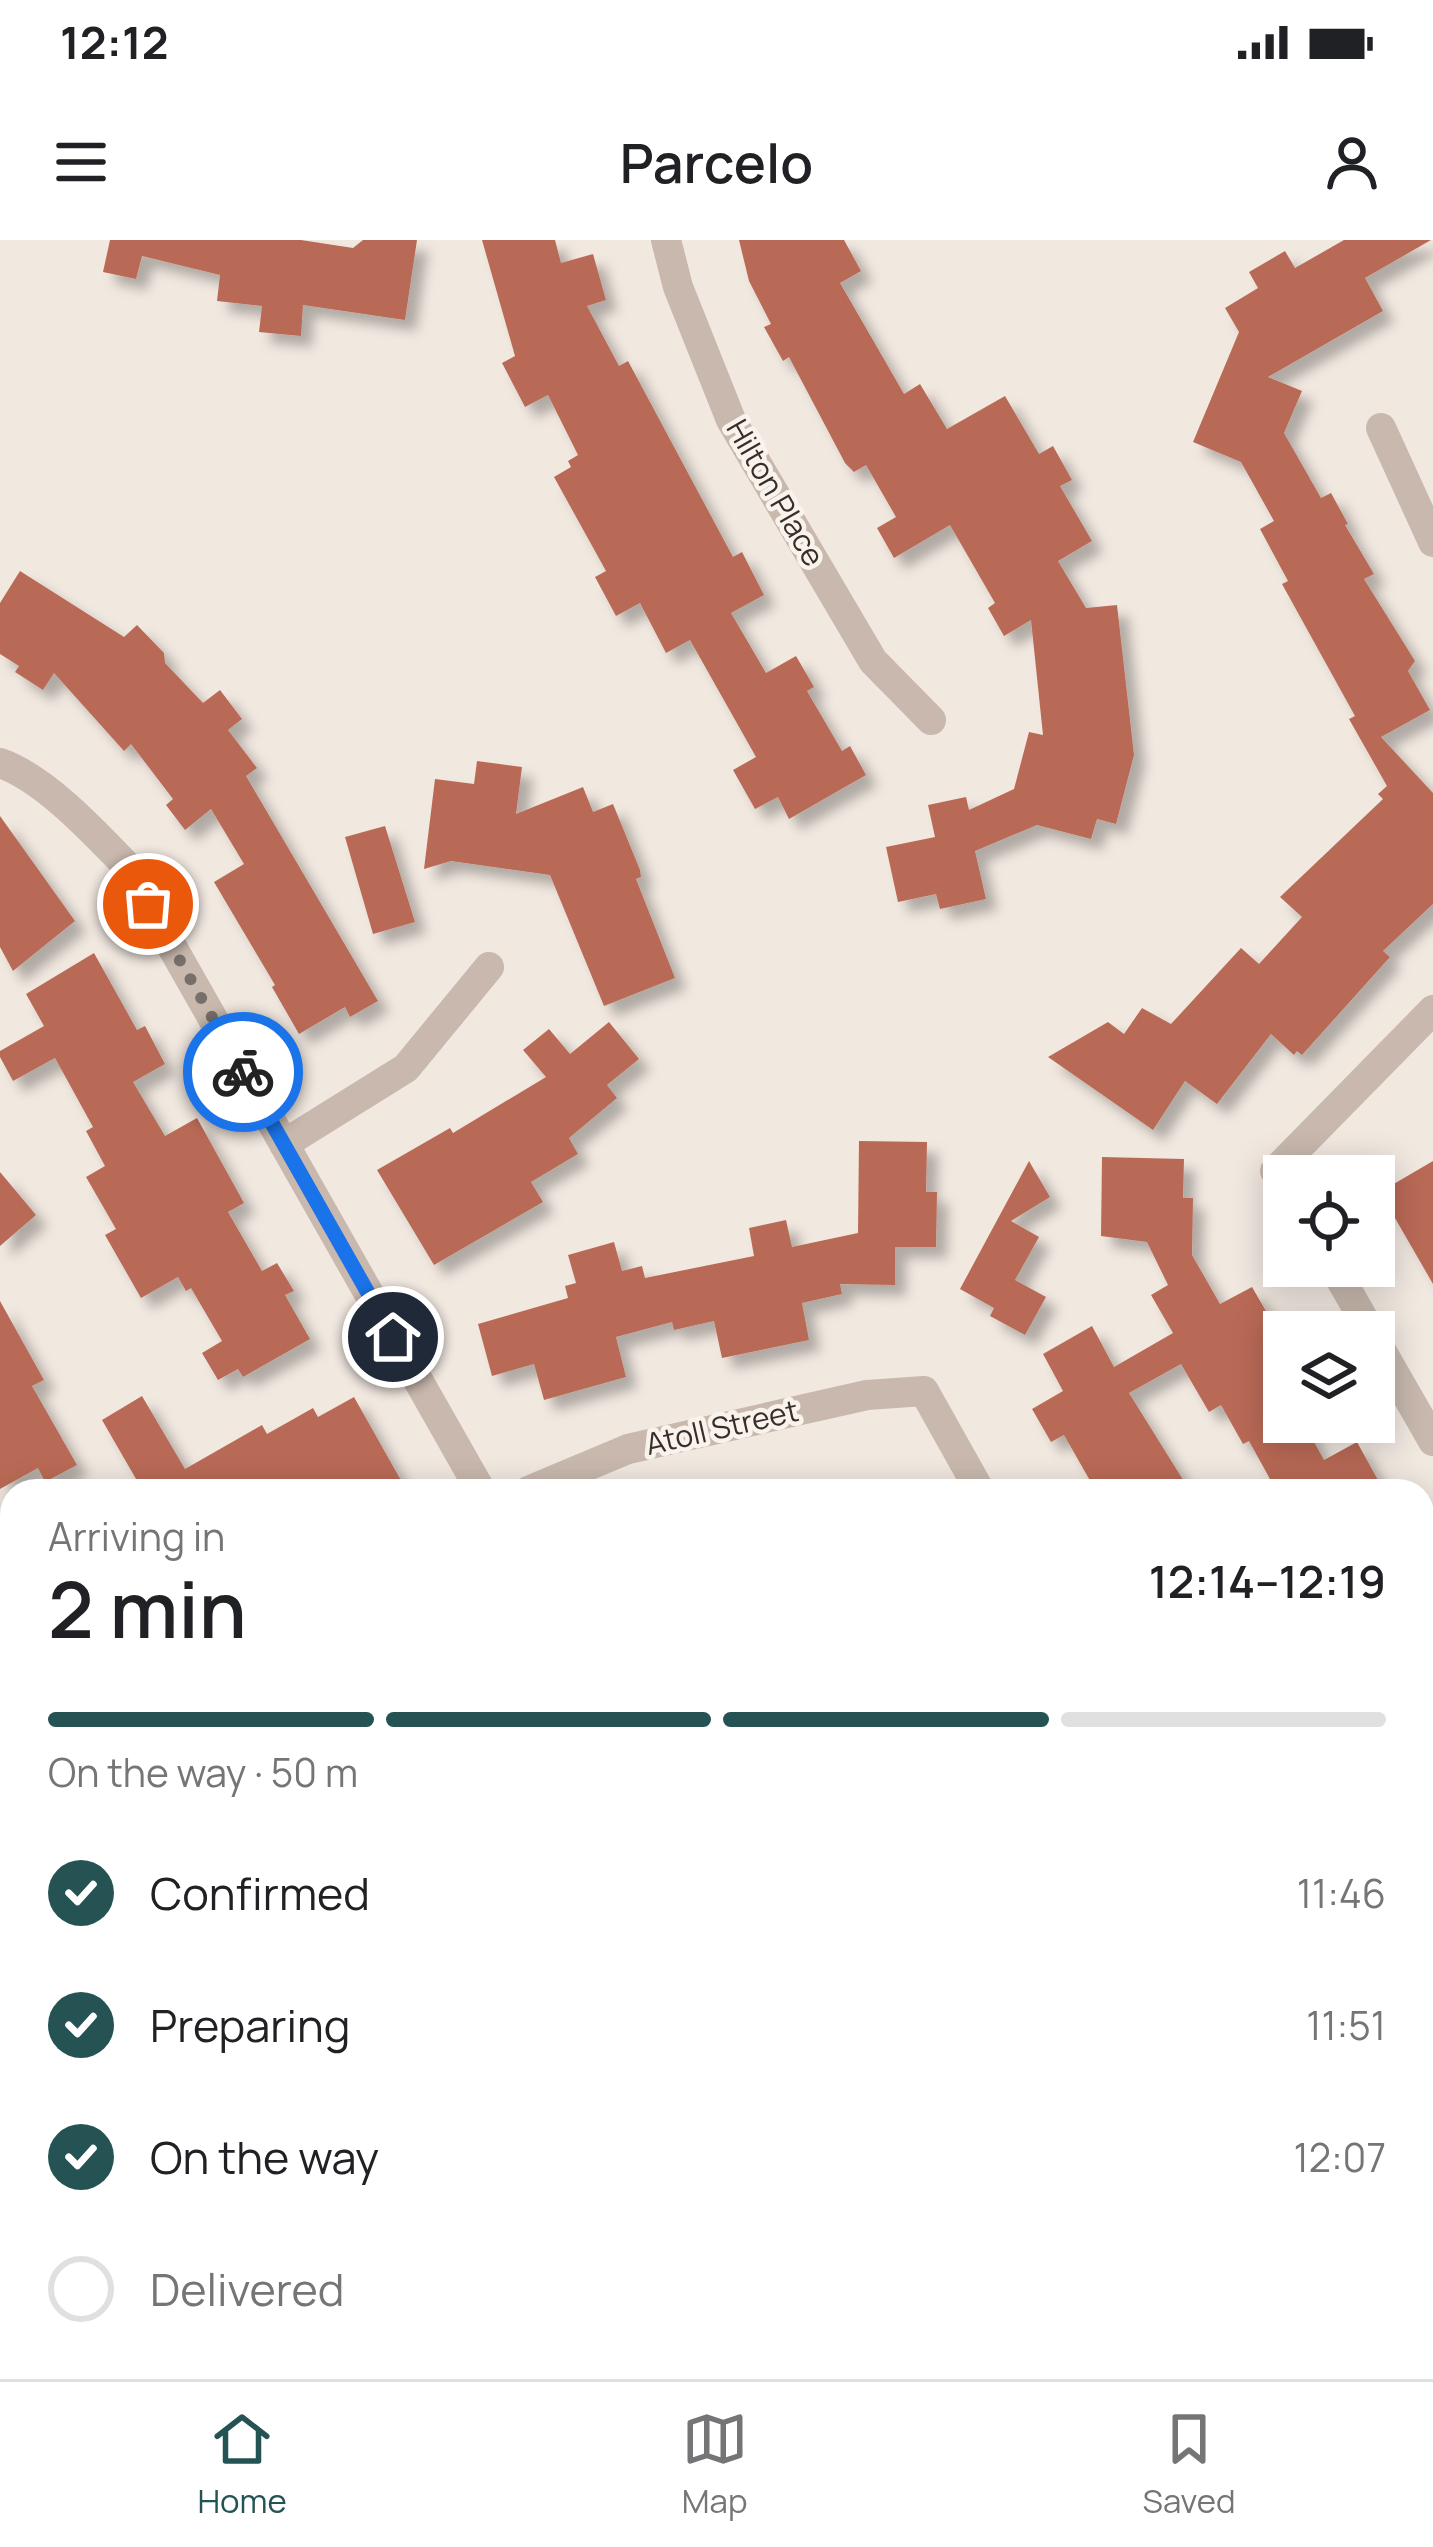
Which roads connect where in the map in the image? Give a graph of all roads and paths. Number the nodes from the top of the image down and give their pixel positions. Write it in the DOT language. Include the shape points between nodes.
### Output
graph roads {
  1 [pos="666,240"];
  2 [pos="1381,428"];
  3 [pos="1433,542"];
  4 [pos="931,720"];
  5 [pos="0,763"];
  6 [pos="489,967"];
  7 [pos="1433,1010"];
  8 [pos="284,1144"];
  9 [pos="1300,1155"];
  10 [pos="1395,1375"];
  11 [pos="1433,1441"];
  12 [pos="474,1479"];
  13 [pos="557,1479"];
  14 [pos="973,1479"];
  1 -- 4 [label="street, Hilton Place" via="730,420 873,662"];
  2 -- 3 [label="street"];
  5 -- 8 [label="street" via="82,820 125,864"];
  6 -- 8 [label="street" via="406,1068"];
  7 -- 9 [label="street"];
  8 -- 12 [label="street"];
  10 -- 11 [label="street"];
  13 -- 14 [label="street, Atoll Street" via="628,1449 867,1395 924,1391"];
}
